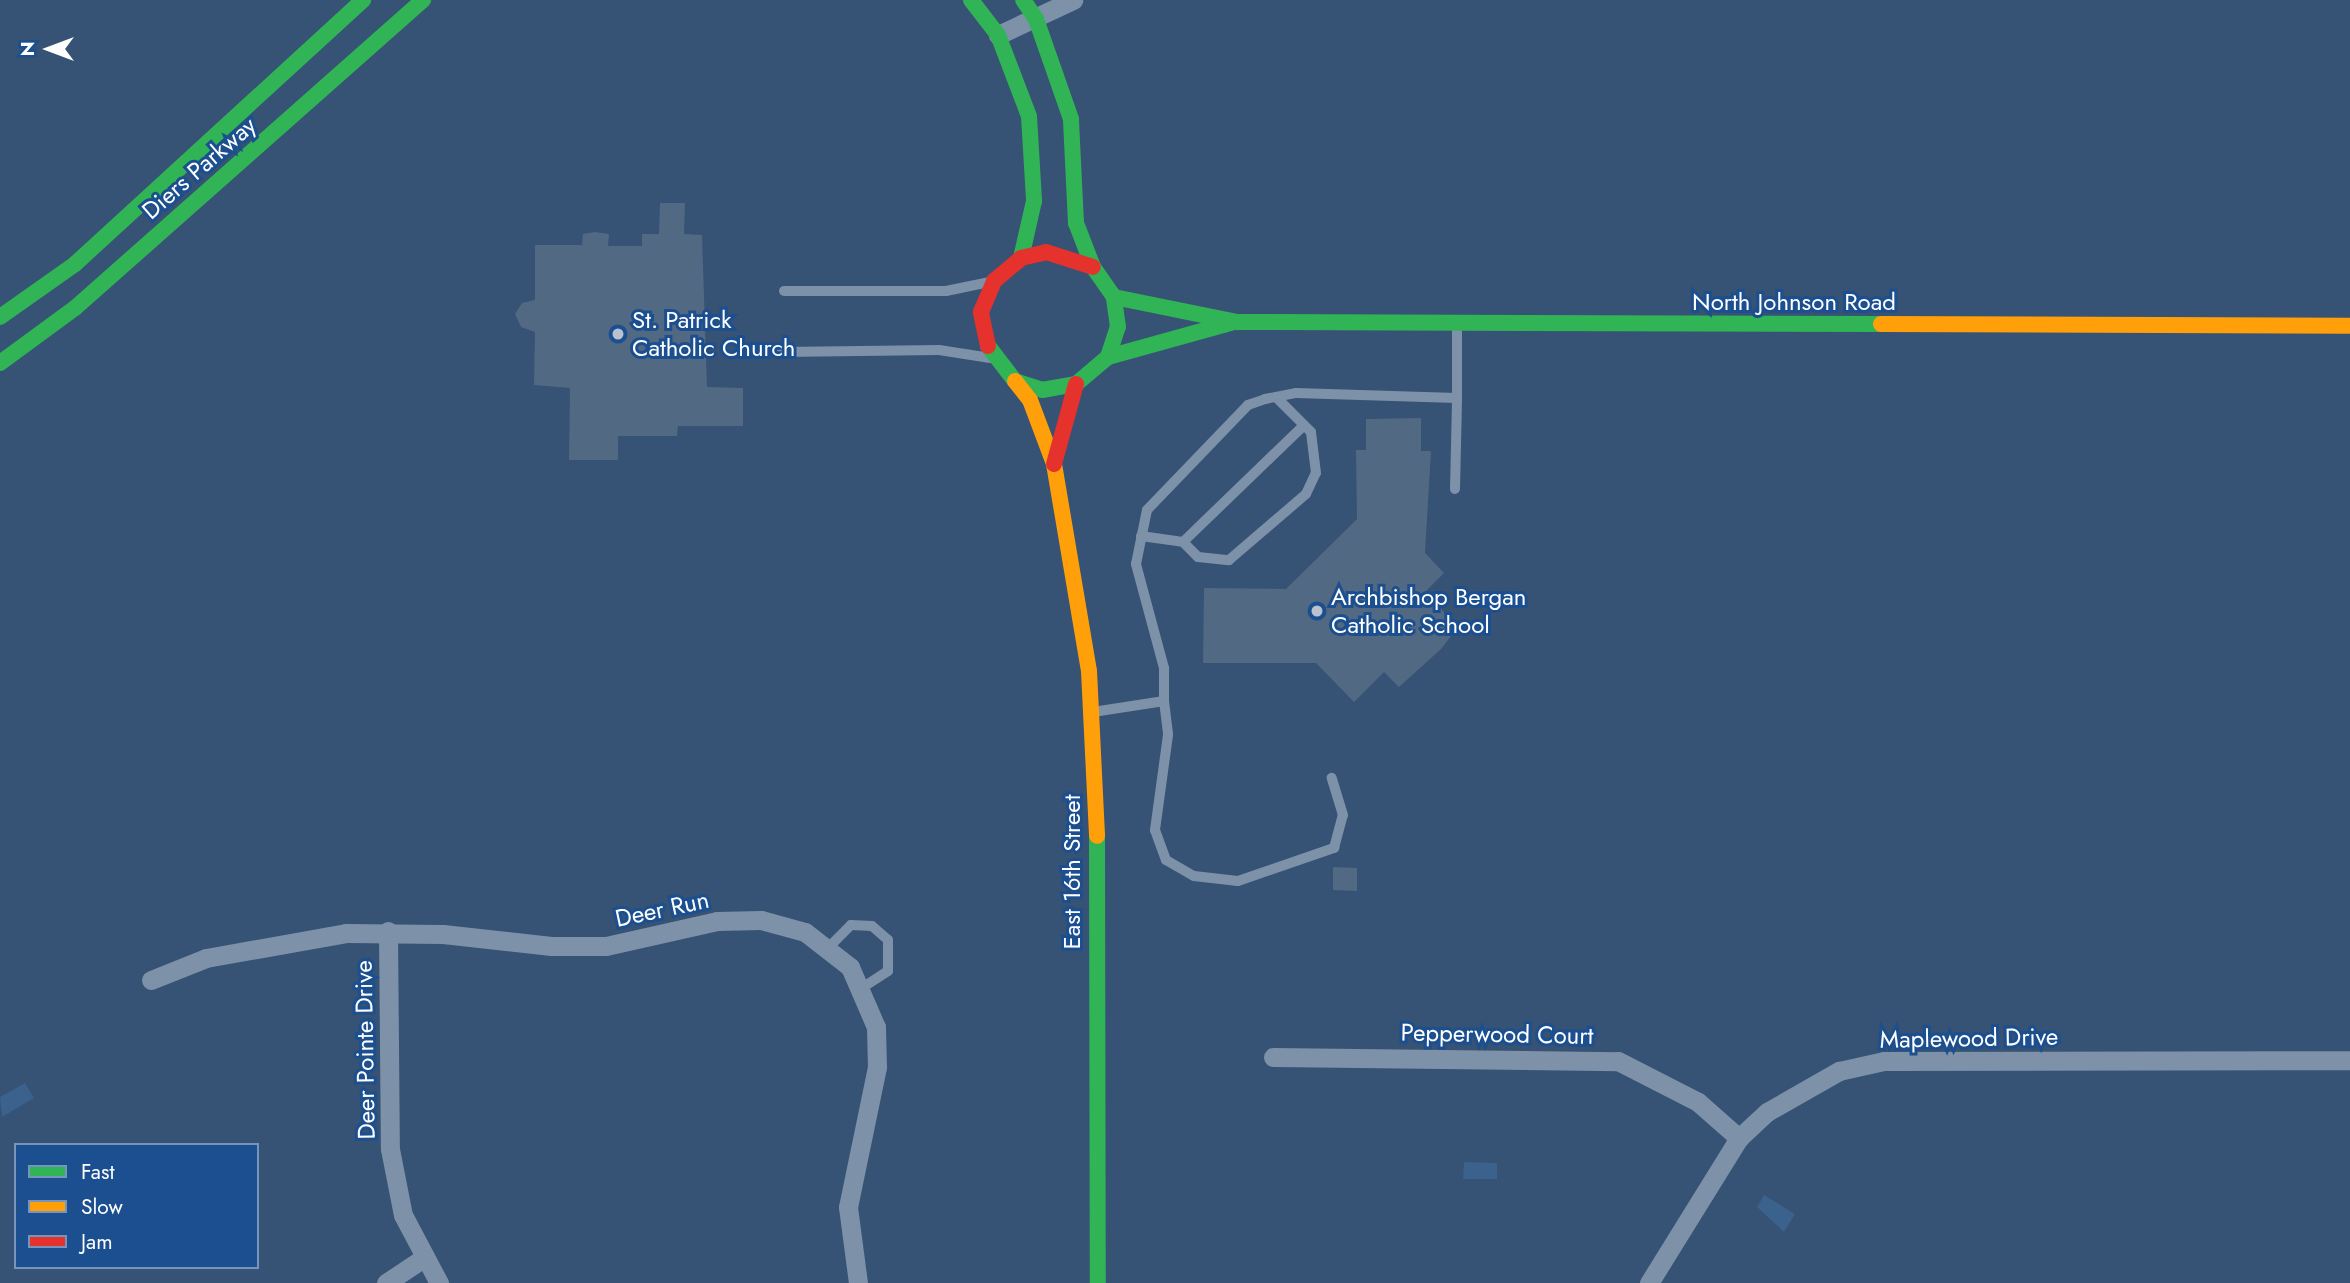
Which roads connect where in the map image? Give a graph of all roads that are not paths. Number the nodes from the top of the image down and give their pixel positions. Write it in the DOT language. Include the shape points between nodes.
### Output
graph roads {
  1 [pos="363,0"];
  2 [pos="423,0"];
  3 [pos="971,0"];
  4 [pos="1023,0"];
  5 [pos="1073,0"];
  6 [pos="1036,19"];
  7 [pos="998,36"];
  8 [pos="1021,258"];
  9 [pos="1093,267"];
  10 [pos="994,281"];
  11 [pos="784,291"];
  12 [pos="1114,297"];
  13 [pos="0,317"];
  14 [pos="1237,322"];
  15 [pos="1457,324"];
  16 [pos="2350,326"];
  17 [pos="781,352"];
  18 [pos="1108,357"];
  19 [pos="992,359"];
  20 [pos="0,363"];
  21 [pos="1015,381"];
  22 [pos="1076,384"];
  23 [pos="1276,397"];
  24 [pos="1457,398"];
  25 [pos="1304,425"];
  26 [pos="1055,464"];
  27 [pos="1455,489"];
  28 [pos="1141,536"];
  29 [pos="1183,542"];
  30 [pos="1164,701"];
  31 [pos="1092,712"];
  32 [pos="1332,778"];
  33 [pos="388,931"];
  34 [pos="829,947"];
  35 [pos="151,980"];
  36 [pos="862,988"];
  37 [pos="1273,1058"];
  38 [pos="2350,1060"];
  39 [pos="1739,1138"];
  40 [pos="422,1259"];
  41 [pos="1660,1279"];
  42 [pos="386,1283"];
  43 [pos="439,1283"];
  44 [pos="858,1283"];
  45 [pos="1098,1283"];
  1 -- 13 [label="main road, Diers Parkway" via="75,264"];
  2 -- 20 [label="main road, Diers Parkway" via="75,308"];
  3 -- 7 [label="main road"];
  4 -- 6 [label="main road"];
  5 -- 6 [label="street"];
  6 -- 7 [label="street"];
  6 -- 9 [label="main road" via="1071,119 1076,223"];
  7 -- 8 [label="main road" via="1029,116 1034,163 1030,234"];
  8 -- 9 [label="main road" via="1046,252"];
  8 -- 10 [label="main road"];
  9 -- 12 [label="main road"];
  10 -- 11 [label="lane" via="946,291"];
  10 -- 19 [label="main road" via="981,326"];
  12 -- 14 [label="main road, North Johnson Road"];
  12 -- 18 [label="main road" via="1118,327"];
  14 -- 15 [label="main road, North Johnson Road"];
  14 -- 18 [label="main road, North Johnson Road"];
  15 -- 16 [label="main road, North Johnson Road"];
  15 -- 24 [label="lane"];
  17 -- 19 [label="lane" via="939,349"];
  18 -- 22 [label="main road"];
  19 -- 21 [label="main road"];
  21 -- 22 [label="main road" via="1042,390"];
  21 -- 26 [label="main road, East 16th Street" via="1030,400"];
  22 -- 26 [label="main road, East 16th Street"];
  23 -- 24 [label="lane"];
  23 -- 25 [label="lane"];
  23 -- 28 [label="lane" via="1248,405 1167,484 1147,510"];
  24 -- 27 [label="lane"];
  25 -- 29 [label="lane"];
  25 -- 29 [label="lane" via="1318,457 1306,494 1229,560 1198,557"];
  26 -- 31 [label="main road, East 16th Street"];
  28 -- 29 [label="lane"];
  28 -- 30 [label="lane" via="1136,564 1164,668"];
  30 -- 31 [label="lane"];
  30 -- 32 [label="lane" via="1168,735 1154,830 1166,860 1179,869 1214,881 1238,881 1334,848 1343,815"];
  31 -- 45 [label="main road, East 16th Street"];
  33 -- 34 [label="street, Deer Run" via="606,946 717,922 761,920 805,932"];
  33 -- 35 [label="street, Deer Run" via="285,940 206,958"];
  33 -- 40 [label="street, Deer Pointe Drive" via="390,1149 403,1215"];
  34 -- 36 [label="street, Deer Run"];
  34 -- 36 [label="lane" via="851,925 881,931 892,961 882,979"];
  36 -- 44 [label="street, Deer Run" via="876,1027 877,1067 848,1207"];
  37 -- 39 [label="street, Pepperwood Court" via="1618,1061 1698,1102"];
  38 -- 39 [label="street, Maplewood Drive" via="1884,1061 1802,1088"];
  39 -- 41 [label="street, Maplewood Drive"];
  40 -- 42 [label="street"];
  40 -- 43 [label="street, Deer Pointe Drive"];
}
